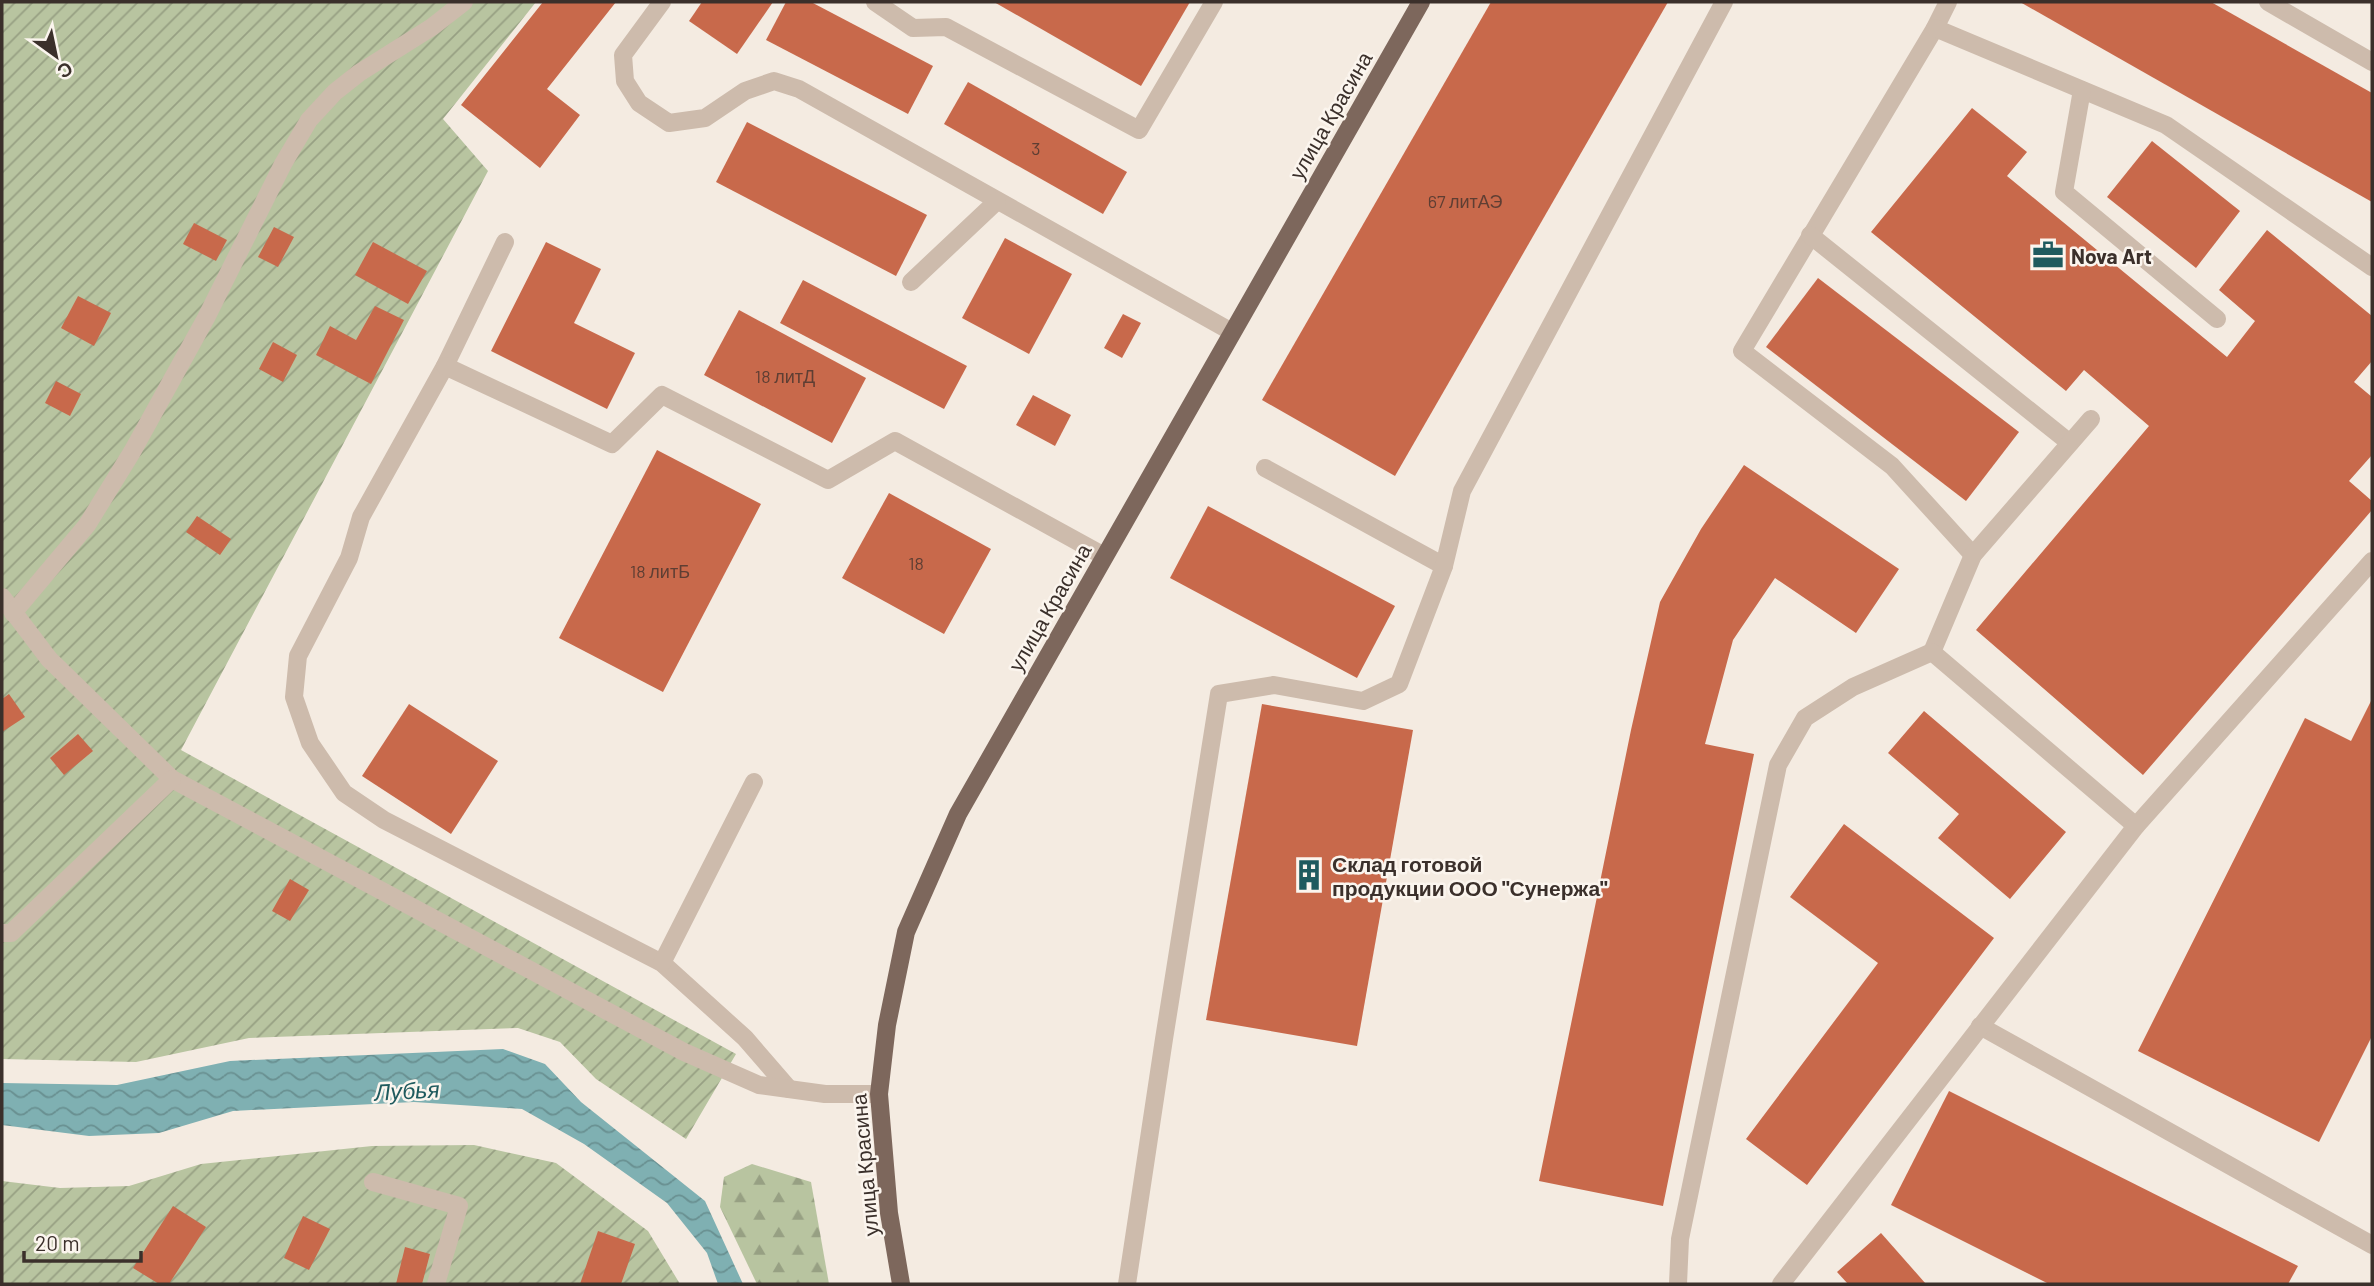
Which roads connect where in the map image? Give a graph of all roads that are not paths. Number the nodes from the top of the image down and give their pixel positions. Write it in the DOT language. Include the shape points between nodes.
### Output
graph roads {
  1 [pos="464,2"];
  2 [pos="662,2"];
  3 [pos="875,2"];
  4 [pos="1214,2"];
  5 [pos="1421,2"];
  6 [pos="1724,2"];
  7 [pos="1948,2"];
  8 [pos="2268,2"];
  9 [pos="1935,28"];
  10 [pos="2372,62"];
  11 [pos="2082,90"];
  12 [pos="997,201"];
  13 [pos="1810,235"];
  14 [pos="505,242"];
  15 [pos="2372,267"];
  16 [pos="911,282"];
  17 [pos="2217,319"];
  18 [pos="1232,332"];
  19 [pos="445,366"];
  20 [pos="2091,419"];
  21 [pos="2070,443"];
  22 [pos="1265,468"];
  23 [pos="1973,555"];
  24 [pos="1104,556"];
  25 [pos="2372,561"];
  26 [pos="1444,566"];
  27 [pos="2,597"];
  28 [pos="13,613"];
  29 [pos="1932,652"];
  30 [pos="172,779"];
  31 [pos="754,782"];
  32 [pos="2136,826"];
  33 [pos="2,933"];
  34 [pos="662,963"];
  35 [pos="1980,1026"];
  36 [pos="789,1089"];
  37 [pos="878,1094"];
  38 [pos="373,1182"];
  39 [pos="2372,1245"];
  40 [pos="436,1284"];
  41 [pos="901,1284"];
  42 [pos="1128,1284"];
  43 [pos="1678,1284"];
  44 [pos="1781,1284"];
  1 -- 28 [label="street" via="359,73 309,120 126,462 88,525"];
  2 -- 12 [label="street" via="624,55 625,81 639,103 669,123 705,118 745,91 774,81 799,89"];
  3 -- 4 [label="street" via="913,28 946,27 1139,130"];
  5 -- 18 [label="main road, улица Красина"];
  6 -- 26 [label="street" via="1462,491"];
  7 -- 9 [label="street"];
  8 -- 10 [label="street"];
  9 -- 11 [label="street"];
  9 -- 13 [label="street"];
  11 -- 15 [label="street" via="2166,125"];
  11 -- 17 [label="street" via="2064,191"];
  12 -- 16 [label="street"];
  12 -- 18 [label="street"];
  13 -- 21 [label="street"];
  13 -- 23 [label="street" via="1742,351 1892,466"];
  14 -- 19 [label="street"];
  18 -- 24 [label="main road, улица Красина"];
  19 -- 24 [label="street" via="612,444 662,396 828,480 895,441"];
  19 -- 34 [label="street" via="361,517 349,558 298,656 294,697 310,743 344,793 384,820"];
  20 -- 21 [label="street"];
  21 -- 23 [label="street"];
  22 -- 26 [label="street"];
  23 -- 29 [label="street"];
  24 -- 37 [label="main road, улица Красина" via="958,814 906,932"];
  25 -- 32 [label="street"];
  26 -- 42 [label="street" via="1399,684 1363,701 1275,685 1219,694"];
  27 -- 28 [label="street"];
  28 -- 30 [label="street" via="49,659"];
  29 -- 32 [label="street"];
  29 -- 43 [label="street" via="1853,687 1805,718 1778,765 1680,1239"];
  30 -- 33 [label="street" via="11,933"];
  30 -- 36 [label="street" via="684,1052 759,1085"];
  31 -- 34 [label="street"];
  32 -- 35 [label="street"];
  34 -- 36 [label="street" via="745,1038"];
  35 -- 39 [label="street"];
  35 -- 44 [label="street"];
  36 -- 37 [label="street"];
  37 -- 41 [label="main road, улица Красина"];
  38 -- 40 [label="street" via="458,1206"];
}
